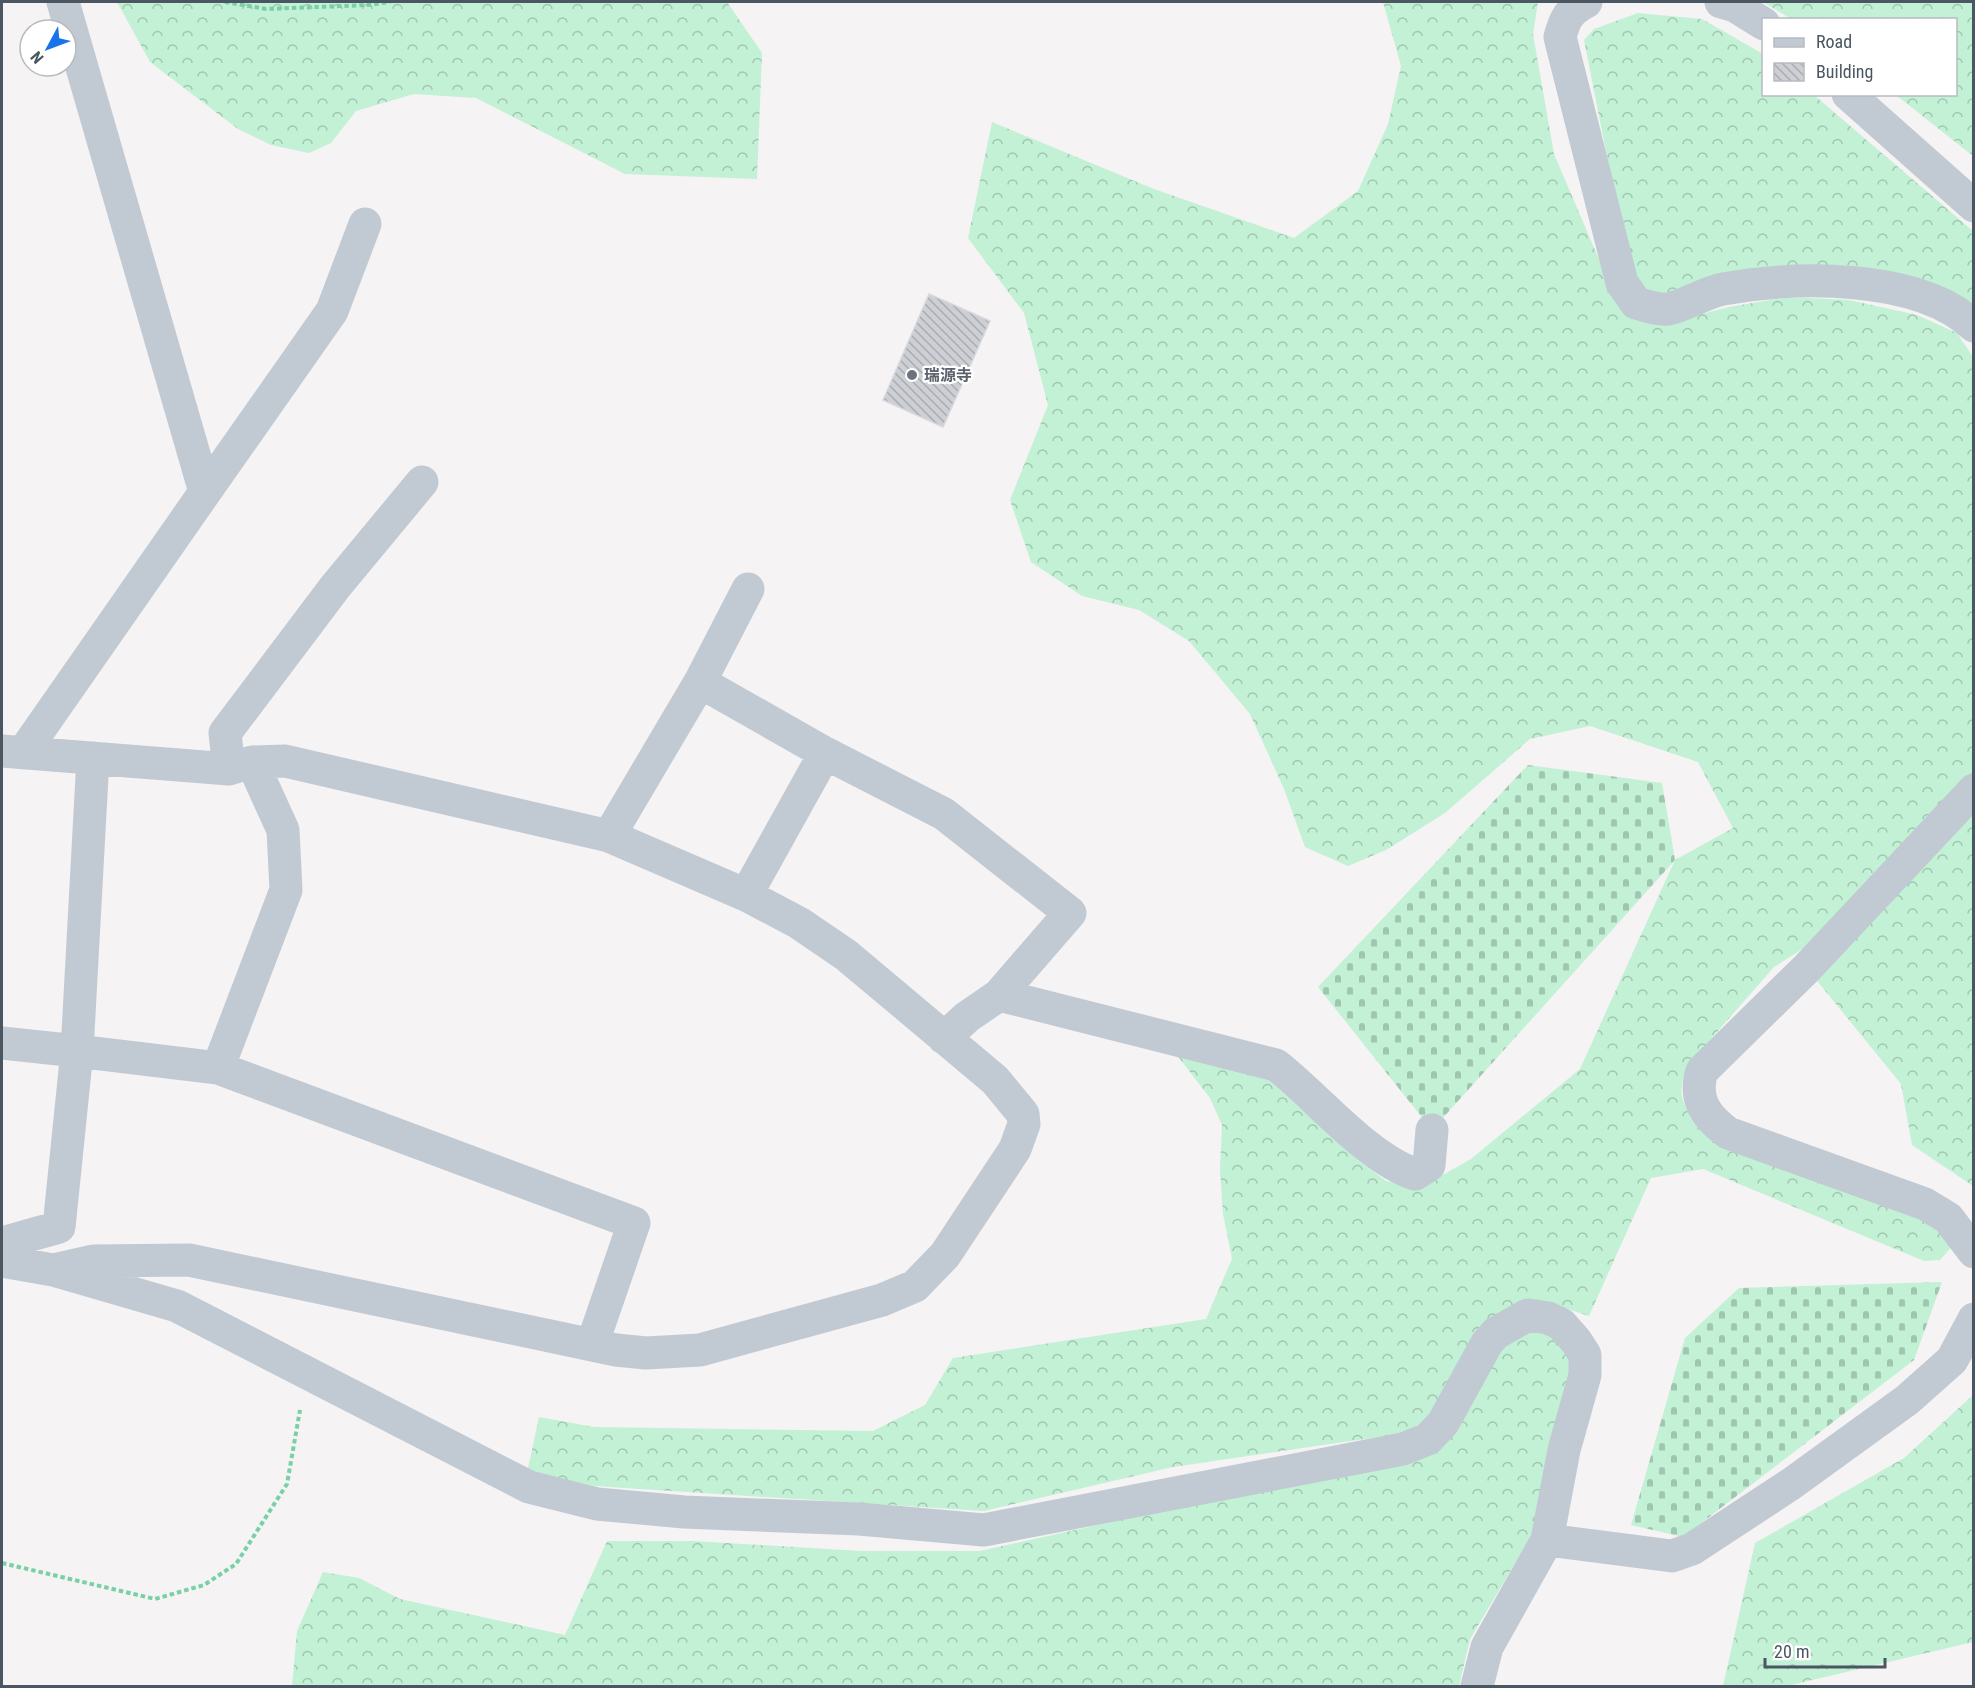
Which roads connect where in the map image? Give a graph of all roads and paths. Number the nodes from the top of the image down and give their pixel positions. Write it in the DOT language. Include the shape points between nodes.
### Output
graph roads {
  1 [pos="63,2"];
  2 [pos="225,2"];
  3 [pos="390,2"];
  4 [pos="1586,2"];
  5 [pos="1720,2"];
  6 [pos="1762,23"];
  7 [pos="1850,96"];
  8 [pos="1974,206"];
  9 [pos="364,224"];
  10 [pos="1974,326"];
  11 [pos="422,482"];
  12 [pos="205,492"];
  13 [pos="748,589"];
  14 [pos="700,682"];
  15 [pos="13,752"];
  16 [pos="825,753"];
  17 [pos="93,758"];
  18 [pos="240,765"];
  19 [pos="1974,790"];
  20 [pos="609,836"];
  21 [pos="746,895"];
  22 [pos="999,995"];
  23 [pos="944,1038"];
  24 [pos="2,1042"];
  25 [pos="77,1051"];
  26 [pos="218,1068"];
  27 [pos="1432,1130"];
  28 [pos="2,1243"];
  29 [pos="1974,1252"];
  30 [pos="2,1261"];
  31 [pos="53,1270"];
  32 [pos="1974,1319"];
  33 [pos="592,1345"];
  34 [pos="306,1371"];
  35 [pos="1547,1540"];
  36 [pos="2,1563"];
  37 [pos="1477,1686"];
  1 -- 12 [label="street"];
  2 -- 3 [label="path" via="266,9"];
  4 -- 10 [label="street" via="1573,8 1565,18 1560,37 1622,283 1636,303 1668,309 1721,289 1793,280 1850,283 1909,291 1937,301"];
  5 -- 6 [label="street" via="1735,6"];
  7 -- 8 [label="street"];
  9 -- 12 [label="street" via="332,312"];
  11 -- 18 [label="street" via="335,587 225,733"];
  12 -- 15 [label="street"];
  13 -- 14 [label="street"];
  14 -- 16 [label="street"];
  14 -- 20 [label="street"];
  15 -- 17 [label="street"];
  16 -- 21 [label="street"];
  16 -- 22 [label="street" via="944,814 1070,913"];
  17 -- 18 [label="street"];
  17 -- 25 [label="street"];
  18 -- 20 [label="street" via="285,760"];
  18 -- 26 [label="street" via="283,830 286,890"];
  19 -- 29 [label="street" via="1808,968 1701,1071 1698,1084 1709,1118 1728,1133 1925,1204 1948,1218"];
  20 -- 21 [label="street"];
  21 -- 23 [label="street" via="799,923 846,955"];
  22 -- 23 [label="street"];
  22 -- 27 [label="street" via="1276,1065 1371,1150 1395,1167 1415,1174 1429,1165"];
  23 -- 33 [label="street" via="995,1080 1023,1114 1024,1124 1015,1149 945,1255 922,1281 882,1300 700,1350 646,1353"];
  24 -- 25 [label="street"];
  25 -- 26 [label="street"];
  25 -- 28 [label="street" via="59,1227"];
  26 -- 33 [label="street" via="634,1223"];
  30 -- 31 [label="street"];
  31 -- 33 [label="street" via="93,1261 189,1260"];
  31 -- 34 [label="street" via="177,1306"];
  32 -- 35 [label="street" via="1952,1360 1907,1400 1692,1549 1672,1556"];
  34 -- 35 [label="street" via="529,1487 597,1504 984,1530 1403,1449 1428,1439 1443,1423 1496,1332 1528,1315 1561,1324 1585,1355 1585,1375 1564,1450"];
  34 -- 36 [label="path" via="287,1484 236,1564 204,1585 155,1599"];
  35 -- 37 [label="street" via="1487,1647"];
}
